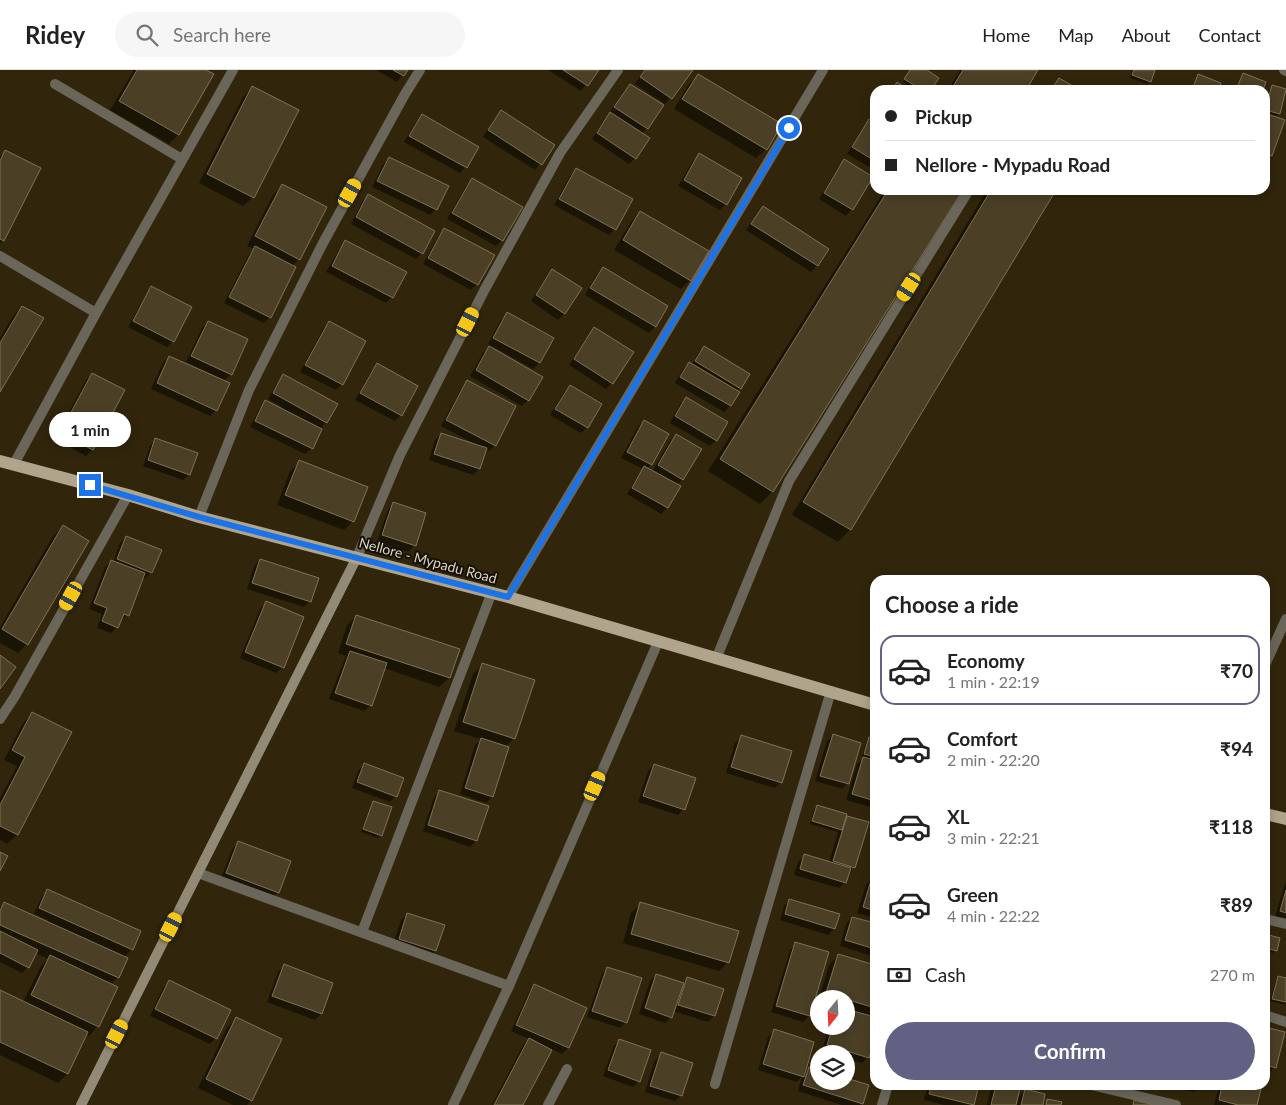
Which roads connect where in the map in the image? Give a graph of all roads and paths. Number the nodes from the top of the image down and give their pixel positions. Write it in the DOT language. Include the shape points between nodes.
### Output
graph roads {
  1 [pos="233,70"];
  2 [pos="420,70"];
  3 [pos="618,70"];
  4 [pos="823,70"];
  5 [pos="55,84"];
  6 [pos="182,159"];
  7 [pos="966,195"];
  8 [pos="0,256"];
  9 [pos="96,313"];
  10 [pos="0,461"];
  11 [pos="14,464"];
  12 [pos="128,496"];
  13 [pos="199,517"];
  14 [pos="357,556"];
  15 [pos="492,592"];
  16 [pos="508,597"];
  17 [pos="1286,619"];
  18 [pos="658,642"];
  19 [pos="1270,654"];
  20 [pos="716,659"];
  21 [pos="831,691"];
  22 [pos="870,703"];
  23 [pos="0,719"];
  24 [pos="1270,815"];
  25 [pos="1286,819"];
  26 [pos="198,873"];
  27 [pos="1270,920"];
  28 [pos="1286,924"];
  29 [pos="362,932"];
  30 [pos="509,986"];
  31 [pos="1270,1017"];
  32 [pos="1286,1022"];
  33 [pos="567,1069"];
  34 [pos="715,1084"];
  35 [pos="886,1090"];
  36 [pos="1112,1090"];
  37 [pos="81,1105"];
  38 [pos="453,1105"];
  39 [pos="548,1105"];
  40 [pos="882,1105"];
  41 [pos="1176,1105"];
  1 -- 6 [label="street"];
  2 -- 13 [label="street" via="323,243 249,390"];
  3 -- 14 [label="street" via="560,153 485,289 400,455"];
  4 -- 16 [label="street"];
  5 -- 6 [label="street"];
  6 -- 9 [label="street"];
  7 -- 20 [label="street" via="789,480"];
  8 -- 9 [label="street"];
  9 -- 11 [label="street"];
  10 -- 11 [label="main road, Nellore - Mypadu Road"];
  11 -- 12 [label="main road, Nellore - Mypadu Road"];
  12 -- 13 [label="main road, Nellore - Mypadu Road"];
  12 -- 23 [label="street"];
  13 -- 14 [label="main road, Nellore - Mypadu Road"];
  14 -- 15 [label="main road, Nellore - Mypadu Road"];
  14 -- 26 [label="street"];
  15 -- 16 [label="main road, Nellore - Mypadu Road"];
  15 -- 29 [label="street"];
  16 -- 18 [label="main road, Nellore - Mypadu Road"];
  17 -- 19 [label="street"];
  18 -- 20 [label="main road, Nellore - Mypadu Road"];
  18 -- 30 [label="street"];
  20 -- 21 [label="main road, Nellore - Mypadu Road"];
  21 -- 22 [label="main road, Nellore - Mypadu Road"];
  21 -- 34 [label="street"];
  24 -- 25 [label="main road"];
  26 -- 29 [label="street"];
  26 -- 37 [label="street"];
  27 -- 28 [label="street"];
  29 -- 30 [label="street"];
  30 -- 38 [label="street"];
  31 -- 32 [label="street"];
  33 -- 39 [label="street"];
  35 -- 40 [label="street"];
  36 -- 41 [label="street"];
}
